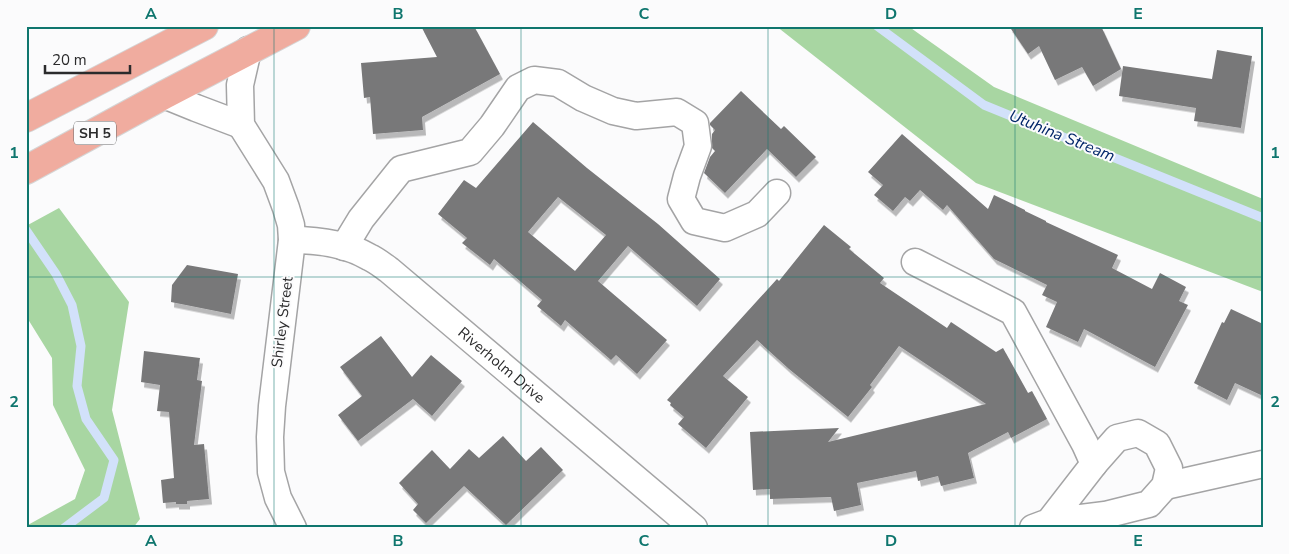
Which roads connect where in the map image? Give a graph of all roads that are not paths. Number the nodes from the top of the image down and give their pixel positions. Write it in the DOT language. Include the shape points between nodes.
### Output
graph roads {
  1 [pos="204,26"];
  2 [pos="296,26"];
  3 [pos="248,50"];
  4 [pos="164,95"];
  5 [pos="26,118"];
  6 [pos="241,125"];
  7 [pos="26,170"];
  8 [pos="777,193"];
  9 [pos="292,240"];
  10 [pos="344,247"];
  11 [pos="915,262"];
  12 [pos="1094,464"];
  13 [pos="1263,464"];
  14 [pos="1165,486"];
  15 [pos="1044,526"];
  16 [pos="293,528"];
  17 [pos="694,528"];
  1 -- 5 [label="highway"];
  2 -- 3 [label="highway, SH 5"];
  3 -- 4 [label="highway, SH 5"];
  3 -- 6 [label="street" via="240,85"];
  4 -- 6 [label="street"];
  4 -- 7 [label="highway, SH 5"];
  6 -- 9 [label="street, Shirley Street" via="276,181 291,225"];
  8 -- 10 [label="street" via="758,214 725,228 694,221 681,199 698,146 695,123 677,112 636,116 613,111 558,83 534,80 518,88 470,152 401,169 361,219"];
  9 -- 10 [label="street, Riverholm Drive"];
  9 -- 16 [label="street, Shirley Street" via="270,438 271,472 278,498"];
  10 -- 17 [label="street, Riverholm Drive" via="368,256 389,270"];
  11 -- 12 [label="street" via="1013,312"];
  12 -- 14 [label="street" via="1118,438 1138,433 1157,444 1169,468"];
  12 -- 15 [label="street"];
  13 -- 14 [label="street"];
  14 -- 15 [label="street" via="1149,504"];
}
